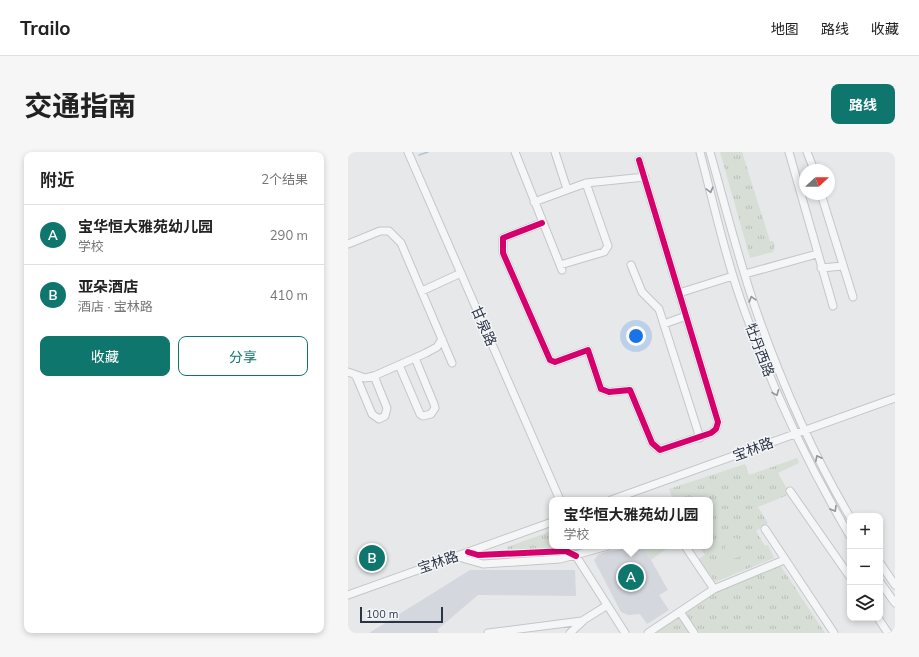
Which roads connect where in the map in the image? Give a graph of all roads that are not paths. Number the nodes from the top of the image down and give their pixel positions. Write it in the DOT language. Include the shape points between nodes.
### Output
graph roads {
  1 [pos="408,152"];
  2 [pos="516,152"];
  3 [pos="555,152"];
  4 [pos="700,152"];
  5 [pos="710,152"];
  6 [pos="789,152"];
  7 [pos="808,152"];
  8 [pos="639,160"];
  9 [pos="812,164"];
  10 [pos="645,177"];
  11 [pos="586,183"];
  12 [pos="567,189"];
  13 [pos="823,200"];
  14 [pos="534,202"];
  15 [pos="542,223"];
  16 [pos="348,244"];
  17 [pos="817,254"];
  18 [pos="631,265"];
  19 [pos="843,266"];
  20 [pos="821,268"];
  21 [pos="461,273"];
  22 [pos="745,274"];
  23 [pos="733,276"];
  24 [pos="422,291"];
  25 [pos="679,293"];
  26 [pos="853,297"];
  27 [pos="833,306"];
  28 [pos="686,316"];
  29 [pos="664,324"];
  30 [pos="442,339"];
  31 [pos="415,358"];
  32 [pos="452,364"];
  33 [pos="399,365"];
  34 [pos="348,372"];
  35 [pos="356,376"];
  36 [pos="374,376"];
  37 [pos="895,398"];
  38 [pos="805,430"];
  39 [pos="795,433"];
  40 [pos="700,438"];
  41 [pos="790,491"];
  42 [pos="559,497"];
  43 [pos="619,497"];
  44 [pos="848,513"];
  45 [pos="549,523"];
  46 [pos="765,529"];
  47 [pos="847,531"];
  48 [pos="598,549"];
  49 [pos="687,549"];
  50 [pos="455,556"];
  51 [pos="576,556"];
  52 [pos="784,560"];
  53 [pos="883,567"];
  54 [pos="847,573"];
  55 [pos="882,585"];
  56 [pos="895,585"];
  57 [pos="714,589"];
  58 [pos="348,595"];
  59 [pos="895,603"];
  60 [pos="606,606"];
  61 [pos="680,612"];
  62 [pos="583,620"];
  63 [pos="880,621"];
  64 [pos="488,633"];
  65 [pos="570,633"];
  66 [pos="624,633"];
  67 [pos="648,633"];
  68 [pos="694,633"];
  69 [pos="834,633"];
  70 [pos="888,633"];
  1 -- 21 [label="street, 甘泉路"];
  2 -- 14 [label="street"];
  3 -- 12 [label="street"];
  4 -- 23 [label="street, 牡丹西路, one-way"];
  5 -- 22 [label="street, 牡丹西路"];
  6 -- 17 [label="street"];
  7 -- 9 [label="street"];
  8 -- 10 [label="street"];
  10 -- 11 [label="street"];
  10 -- 25 [label="street"];
  11 -- 12 [label="street"];
  11 -- 15 [label="street" via="608,246 604,252 561,268"];
  12 -- 14 [label="street"];
  13 -- 19 [label="street"];
  14 -- 15 [label="street"];
  15 -- 40 [label="street" via="503,238 502,244 503,253 550,360 555,362 588,350 601,389 609,392 630,390 652,443 660,450"];
  16 -- 24 [label="street" via="380,231 389,231 401,243"];
  17 -- 20 [label="street"];
  17 -- 22 [label="street"];
  18 -- 29 [label="street" via="642,292 659,309"];
  19 -- 20 [label="street"];
  19 -- 26 [label="street"];
  20 -- 27 [label="street"];
  21 -- 24 [label="street"];
  21 -- 42 [label="street, 甘泉路"];
  38 -- 22 [label="street, 牡丹西路, one-way" via="782,381"];
  23 -- 25 [label="street"];
  23 -- 39 [label="street, 牡丹西路, one-way" via="765,365"];
  24 -- 30 [label="street"];
  25 -- 28 [label="street"];
  28 -- 29 [label="street"];
  28 -- 40 [label="street" via="718,422 716,429"];
  29 -- 40 [label="street"];
  30 -- 31 [label="street" via="437,347"];
  30 -- 32 [label="street"];
  31 -- 33 [label="street"];
  31 -- 33 [label="street" via="434,404 435,408 431,414 420,414"];
  33 -- 36 [label="street"];
  34 -- 35 [label="street"];
  35 -- 36 [label="street"];
  35 -- 36 [label="street" via="372,414 379,418 385,416 387,408"];
  37 -- 38 [label="street, 宝林路"];
  38 -- 39 [label="street, 宝林路"];
  44 -- 38 [label="street, 牡丹西路, one-way"];
  39 -- 43 [label="street, 宝林路"];
  39 -- 47 [label="street, 牡丹西路, one-way" via="827,498"];
  41 -- 54 [label="street"];
  45 -- 50 [label="street, 宝林路"];
  46 -- 52 [label="street"];
  48 -- 51 [label="street"];
  49 -- 57 [label="street"];
  50 -- 51 [label="street" via="483,564"];
  50 -- 58 [label="street, 宝林路"];
  51 -- 60 [label="street"];
  52 -- 57 [label="street"];
  52 -- 69 [label="street"];
  53 -- 56 [label="street"];
  55 -- 59 [label="street"];
  57 -- 61 [label="street"];
  60 -- 62 [label="street"];
  60 -- 66 [label="street"];
  61 -- 67 [label="street"];
  61 -- 68 [label="street"];
  62 -- 64 [label="street"];
  62 -- 65 [label="street"];
  63 -- 70 [label="street"];
}
